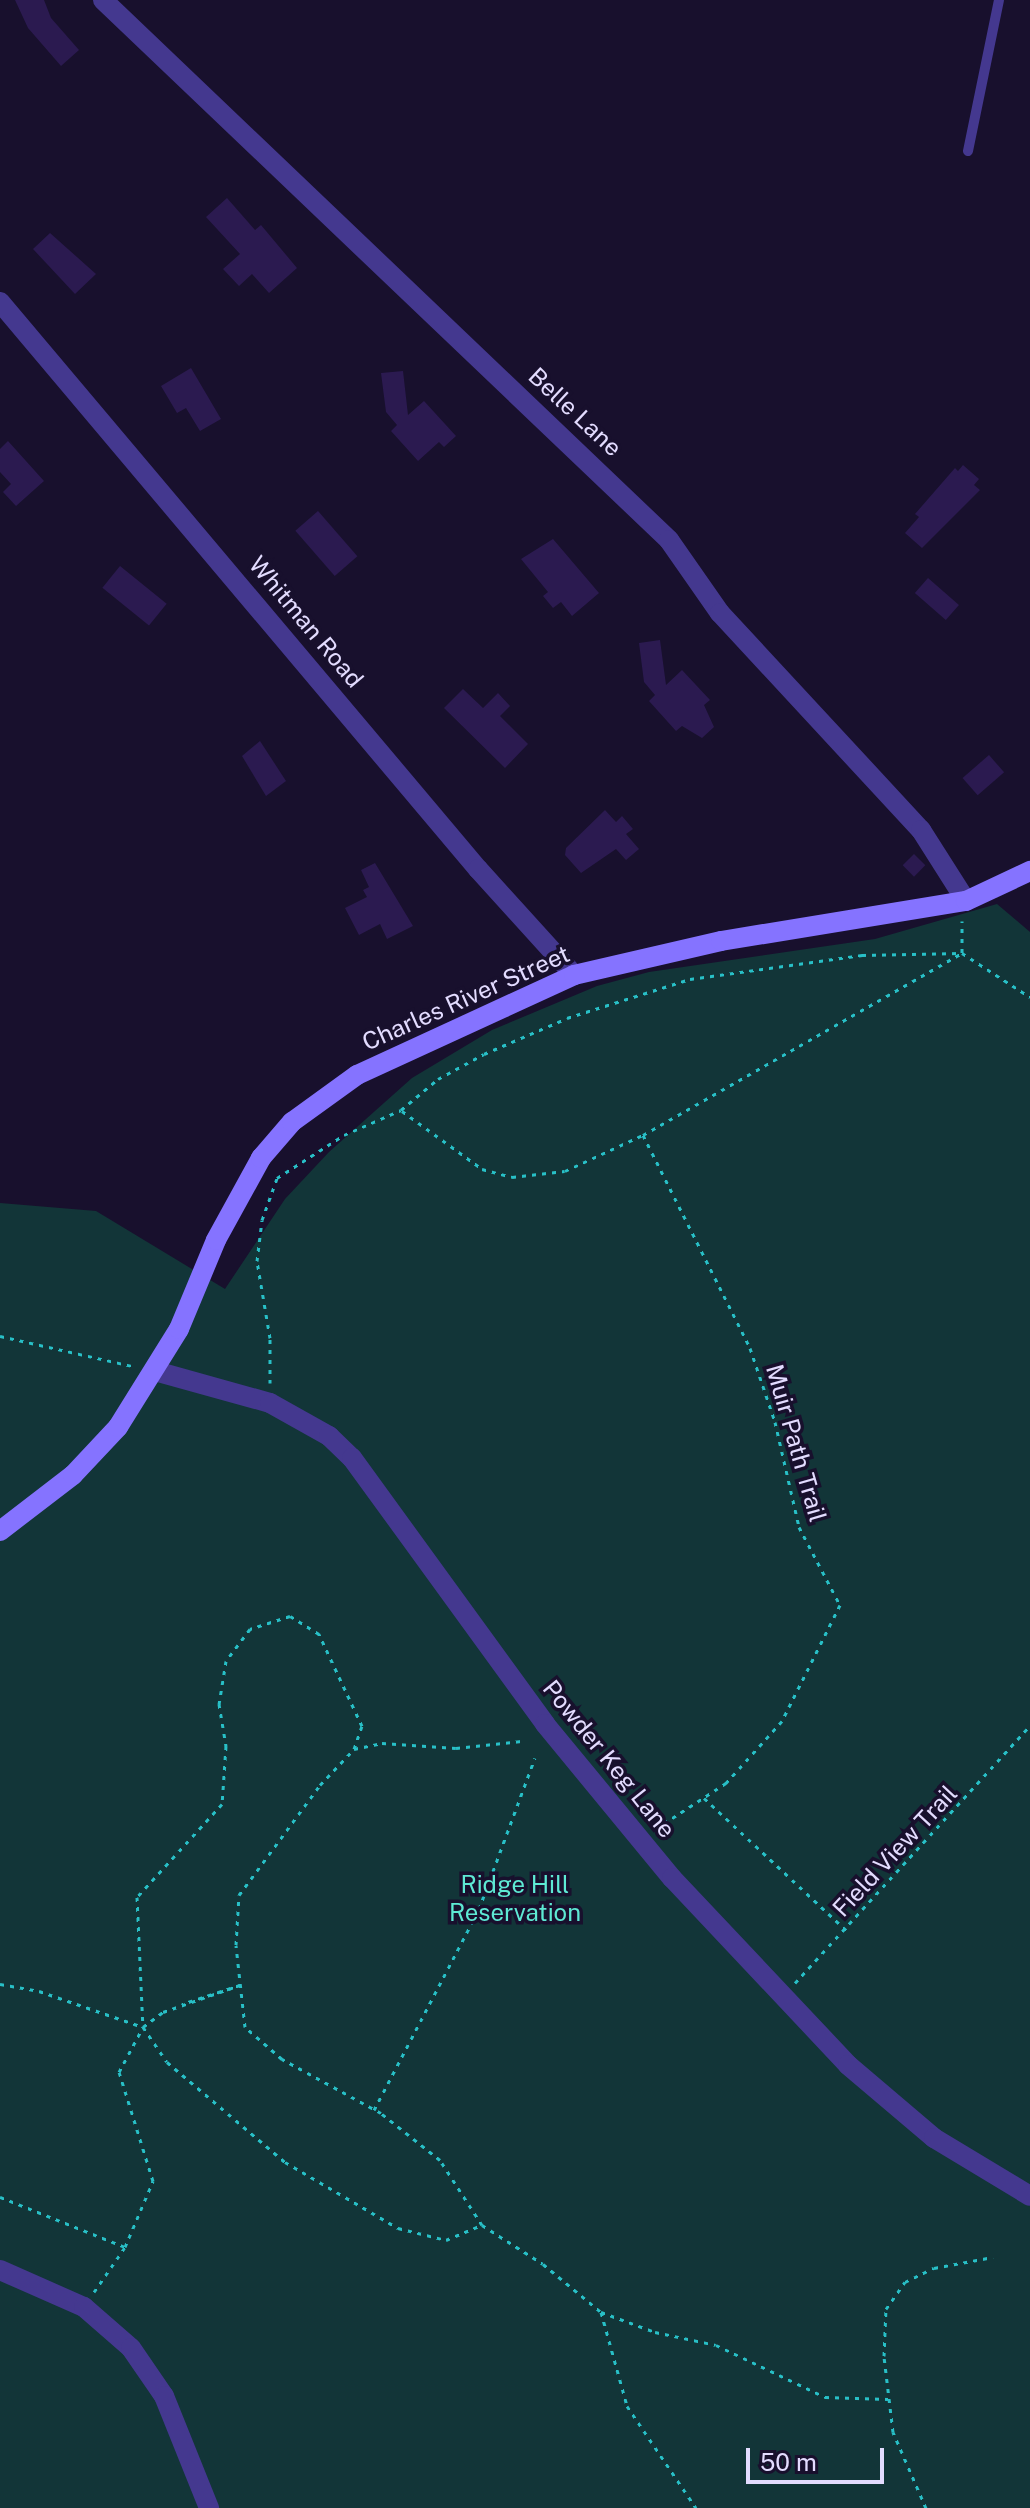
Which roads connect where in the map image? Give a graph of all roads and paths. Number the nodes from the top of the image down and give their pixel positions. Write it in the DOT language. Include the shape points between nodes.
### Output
graph roads {
  1 [pos="103,0"];
  2 [pos="999,0"];
  3 [pos="968,151"];
  4 [pos="0,302"];
  5 [pos="1030,871"];
  6 [pos="968,900"];
  7 [pos="962,953"];
  8 [pos="574,975"];
  9 [pos="1030,997"];
  10 [pos="401,1110"];
  11 [pos="643,1135"];
  12 [pos="0,1336"];
  13 [pos="155,1371"];
  14 [pos="270,1403"];
  15 [pos="0,1531"];
  16 [pos="1030,1726"];
  17 [pos="522,1741"];
  18 [pos="354,1749"];
  19 [pos="535,1758"];
  20 [pos="704,1798"];
  21 [pos="640,1839"];
  22 [pos="846,1930"];
  23 [pos="0,1984"];
  24 [pos="240,1985"];
  25 [pos="782,1997"];
  26 [pos="143,2027"];
  27 [pos="374,2110"];
  28 [pos="1030,2196"];
  29 [pos="0,2197"];
  30 [pos="482,2225"];
  31 [pos="125,2247"];
  32 [pos="993,2257"];
  33 [pos="0,2270"];
  34 [pos="84,2307"];
  35 [pos="601,2312"];
  36 [pos="888,2399"];
  37 [pos="209,2508"];
  38 [pos="696,2508"];
  39 [pos="926,2508"];
  1 -- 6 [label="street, Belle Lane" via="669,540 720,613 921,830"];
  2 -- 3 [label="lane"];
  4 -- 8 [label="street, Whitman Road" via="478,869"];
  5 -- 6 [label="street, Charles River Street"];
  6 -- 7 [label="path"];
  6 -- 8 [label="street, Charles River Street" via="721,941"];
  7 -- 9 [label="path"];
  7 -- 10 [label="path" via="862,955 690,979 567,1018 484,1054 438,1079"];
  7 -- 11 [label="path"];
  8 -- 13 [label="street, Charles River Street" via="393,1056 292,1122 261,1158 230,1211"];
  10 -- 11 [label="path" via="482,1169 512,1177 565,1171"];
  10 -- 14 [label="path" via="344,1135 277,1178 262,1220 257,1261 270,1338"];
  11 -- 20 [label="path, Muir Path Trail" via="750,1348 775,1422 799,1527 840,1605 782,1721 726,1783"];
  12 -- 13 [label="path"];
  13 -- 14 [label="street, Powder Keg Lane"];
  13 -- 15 [label="street, Charles River Street" via="118,1427 73,1475"];
  14 -- 21 [label="street, Powder Keg Lane" via="329,1436 352,1458 545,1724"];
  16 -- 22 [label="path, Field View Trail"];
  17 -- 18 [label="path" via="456,1748 382,1743"];
  18 -- 24 [label="path" via="320,1785 239,1895"];
  18 -- 26 [label="path" via="362,1726 319,1634 290,1616 250,1629 226,1661 219,1704 226,1746 222,1804 137,1897"];
  19 -- 27 [label="path" via="479,1909"];
  20 -- 21 [label="path, Muir Path Trail"];
  20 -- 22 [label="path"];
  21 -- 25 [label="street, Powder Keg Lane"];
  22 -- 25 [label="path, Field View Trail"];
  23 -- 26 [label="path" via="39,1991"];
  24 -- 26 [label="path" via="182,2004"];
  24 -- 27 [label="path" via="245,2027 282,2059"];
  25 -- 28 [label="street, Powder Keg Lane" via="848,2065 934,2138"];
  26 -- 30 [label="path" via="167,2062 223,2111 285,2162 364,2212 398,2228 446,2240"];
  26 -- 31 [label="path" via="119,2072 153,2181"];
  27 -- 30 [label="path" via="440,2160"];
  29 -- 31 [label="path"];
  30 -- 35 [label="path" via="543,2264"];
  31 -- 34 [label="path"];
  32 -- 36 [label="path" via="934,2268 905,2282 886,2309"];
  33 -- 34 [label="street"];
  34 -- 37 [label="street" via="131,2348 164,2396"];
  35 -- 36 [label="path" via="655,2332 716,2345 825,2397"];
  35 -- 38 [label="path" via="627,2406"];
  36 -- 39 [label="path" via="893,2432"];
}
